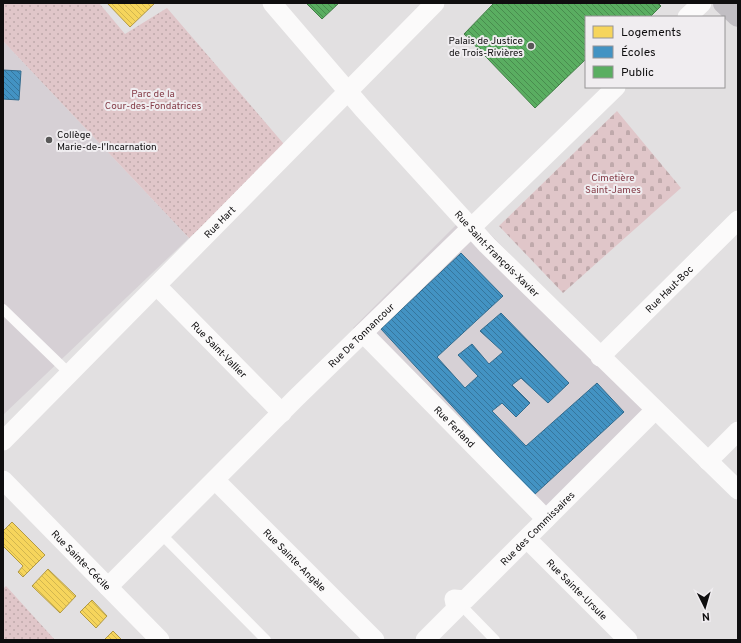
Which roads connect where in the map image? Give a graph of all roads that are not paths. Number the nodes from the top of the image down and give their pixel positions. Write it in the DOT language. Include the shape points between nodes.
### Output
graph roads {
  1 [pos="272,3"];
  2 [pos="435,3"];
  3 [pos="702,3"];
  4 [pos="724,3"];
  5 [pos="689,16"];
  6 [pos="738,16"];
  7 [pos="615,88"];
  8 [pos="348,91"];
  9 [pos="738,220"];
  10 [pos="471,227"];
  11 [pos="157,286"];
  12 [pos="3,309"];
  13 [pos="363,333"];
  14 [pos="600,357"];
  15 [pos="70,374"];
  16 [pos="655,410"];
  17 [pos="282,413"];
  18 [pos="738,431"];
  19 [pos="3,441"];
  20 [pos="708,461"];
  21 [pos="3,480"];
  22 [pos="215,480"];
  23 [pos="738,490"];
  24 [pos="546,519"];
  25 [pos="161,534"];
  26 [pos="526,539"];
  27 [pos="108,587"];
  28 [pos="454,599"];
  29 [pos="160,640"];
  30 [pos="266,640"];
  31 [pos="375,640"];
  32 [pos="425,640"];
  33 [pos="495,640"];
  34 [pos="628,640"];
  1 -- 8 [label="street, Rue Saint-François-Xavier"];
  2 -- 8 [label="street, Rue Hart"];
  3 -- 5 [label="street"];
  4 -- 6 [label="main road"];
  7 -- 10 [label="street, Rue De Tonnancour"];
  8 -- 10 [label="street, Rue Saint-François-Xavier"];
  8 -- 11 [label="street, Rue Hart"];
  9 -- 14 [label="street, Rue Haut-Boc"];
  10 -- 13 [label="street, Rue De Tonnancour"];
  10 -- 14 [label="street, Rue Saint-François-Xavier" via="486,245"];
  11 -- 15 [label="street, Rue Hart"];
  11 -- 17 [label="street, Rue Saint-Vallier"];
  12 -- 15 [label="lane"];
  13 -- 17 [label="street, Rue De Tonnancour"];
  13 -- 24 [label="street, Rue Ferland"];
  14 -- 16 [label="street, Rue Saint-François-Xavier"];
  15 -- 19 [label="street, Rue Hart"];
  16 -- 20 [label="street, Rue Saint-François-Xavier"];
  16 -- 24 [label="street, Rue des Commissaires"];
  17 -- 22 [label="street, Rue De Tonnancour"];
  18 -- 20 [label="street"];
  20 -- 23 [label="street, Rue Saint-François-Xavier"];
  21 -- 27 [label="street, Rue Sainte-Cécile"];
  22 -- 25 [label="street, Rue De Tonnancour"];
  22 -- 31 [label="street, Rue Sainte-Angèle"];
  24 -- 26 [label="street, Rue des Commissaires"];
  25 -- 27 [label="street, Rue De Tonnancour"];
  25 -- 30 [label="lane"];
  26 -- 28 [label="street, Rue des Commissaires" via="465,600"];
  26 -- 34 [label="street, Rue Sainte-Ursule"];
  27 -- 29 [label="street, Rue Sainte-Cécile"];
  28 -- 32 [label="street" via="456,610"];
  28 -- 33 [label="lane"];
}
